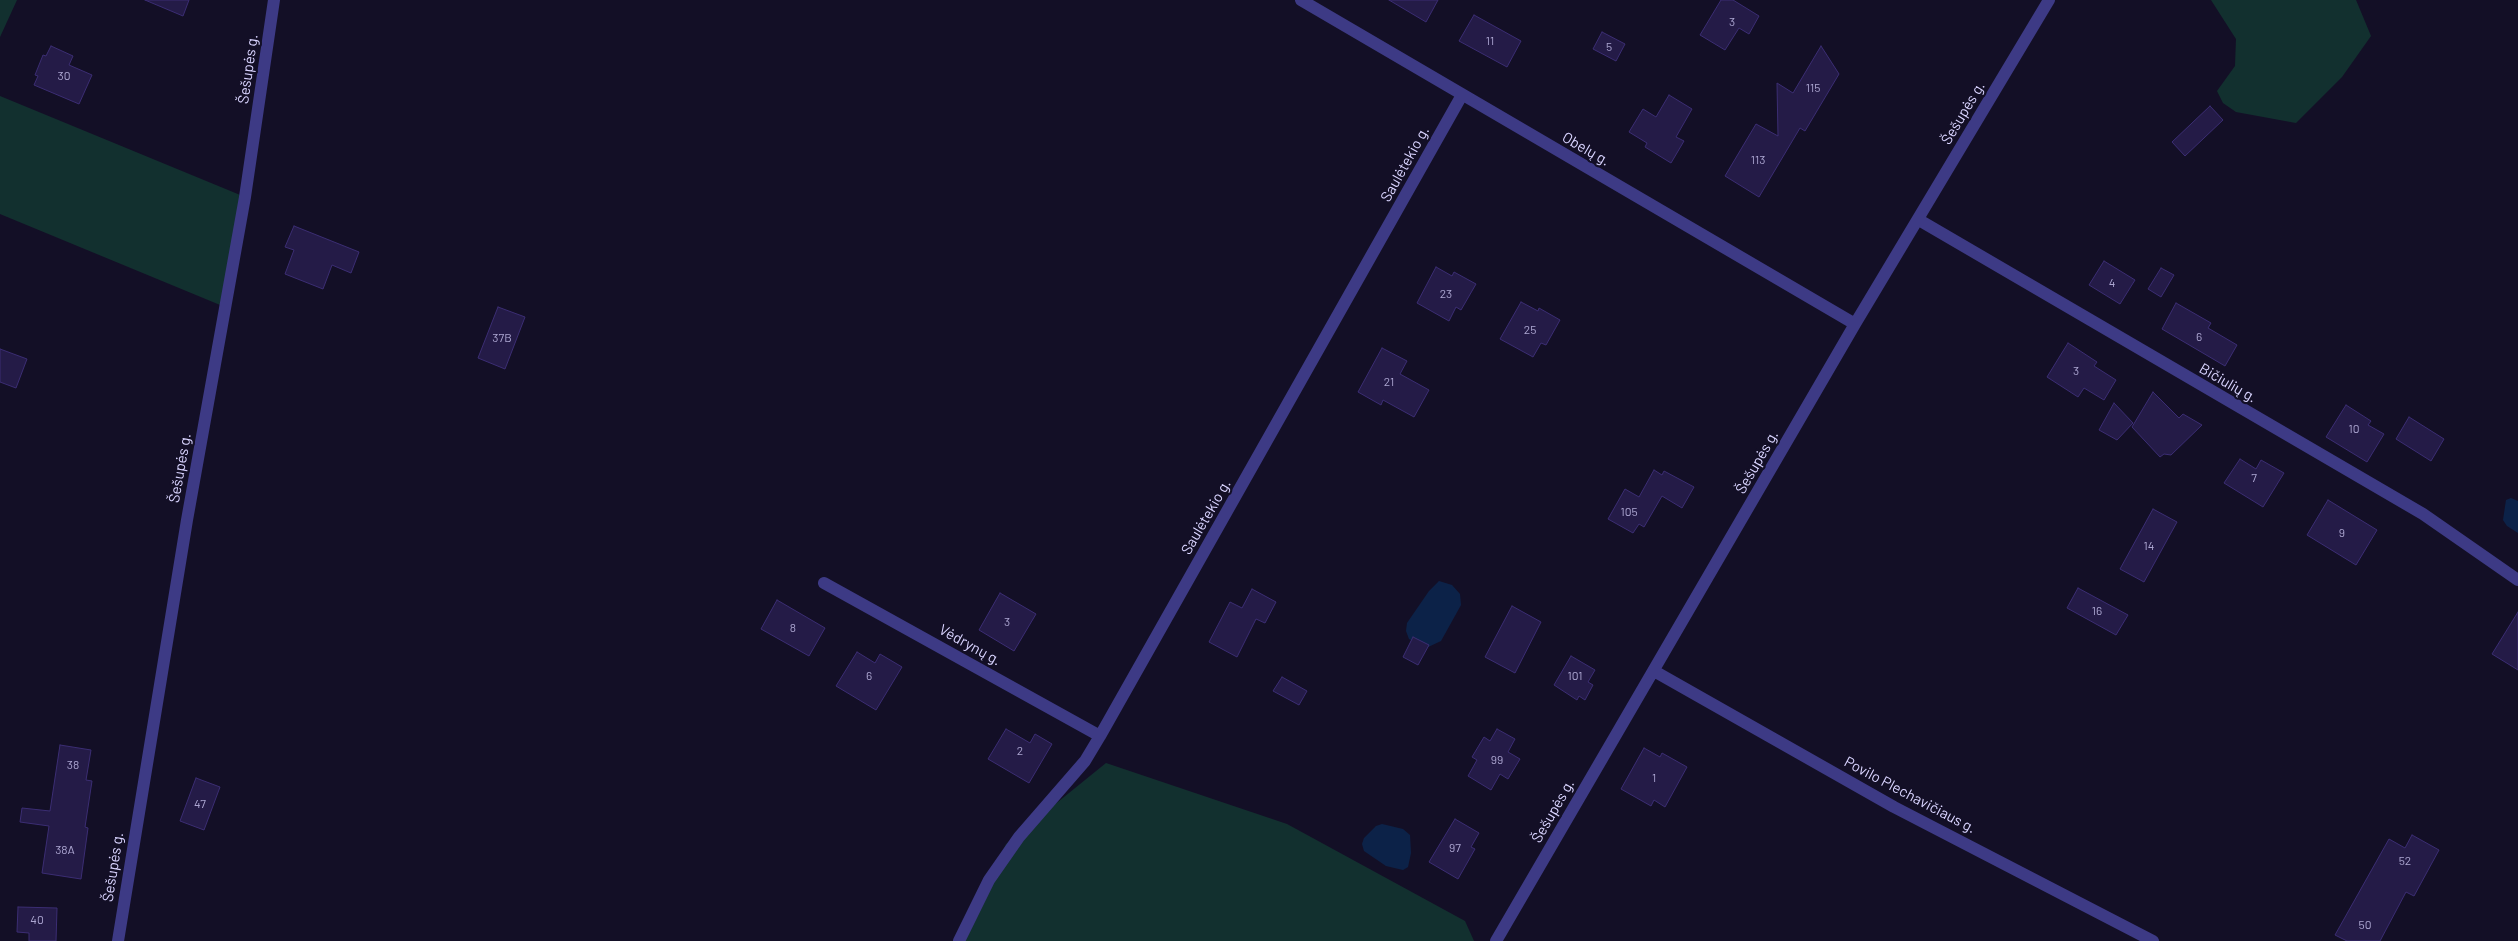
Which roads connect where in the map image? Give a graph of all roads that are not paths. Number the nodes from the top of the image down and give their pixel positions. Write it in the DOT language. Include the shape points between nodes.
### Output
graph roads {
  1 [pos="274,0"];
  2 [pos="1301,0"];
  3 [pos="2049,0"];
  4 [pos="1462,95"];
  5 [pos="1919,220"];
  6 [pos="1855,324"];
  7 [pos="2518,580"];
  8 [pos="824,583"];
  9 [pos="1654,670"];
  10 [pos="1100,736"];
  11 [pos="118,941"];
  12 [pos="959,941"];
  13 [pos="1496,941"];
  14 [pos="2153,941"];
  1 -- 11 [label="street, Šešupės g." via="245,197 187,520"];
  2 -- 4 [label="street, Obelų g."];
  3 -- 5 [label="street, Šešupės g."];
  4 -- 6 [label="street, Obelų g."];
  4 -- 10 [label="street, Saulėtekio g."];
  5 -- 6 [label="street, Šešupės g."];
  5 -- 7 [label="street, Bičiulių g." via="2423,514"];
  6 -- 9 [label="street, Šešupės g."];
  8 -- 10 [label="street, Vėdrynų g."];
  9 -- 13 [label="street, Šešupės g."];
  9 -- 14 [label="street, Povilo Plechavičiaus g." via="1894,807"];
  10 -- 12 [label="street, Saulėtekio g." via="1085,761 1019,837 989,880"];
}
